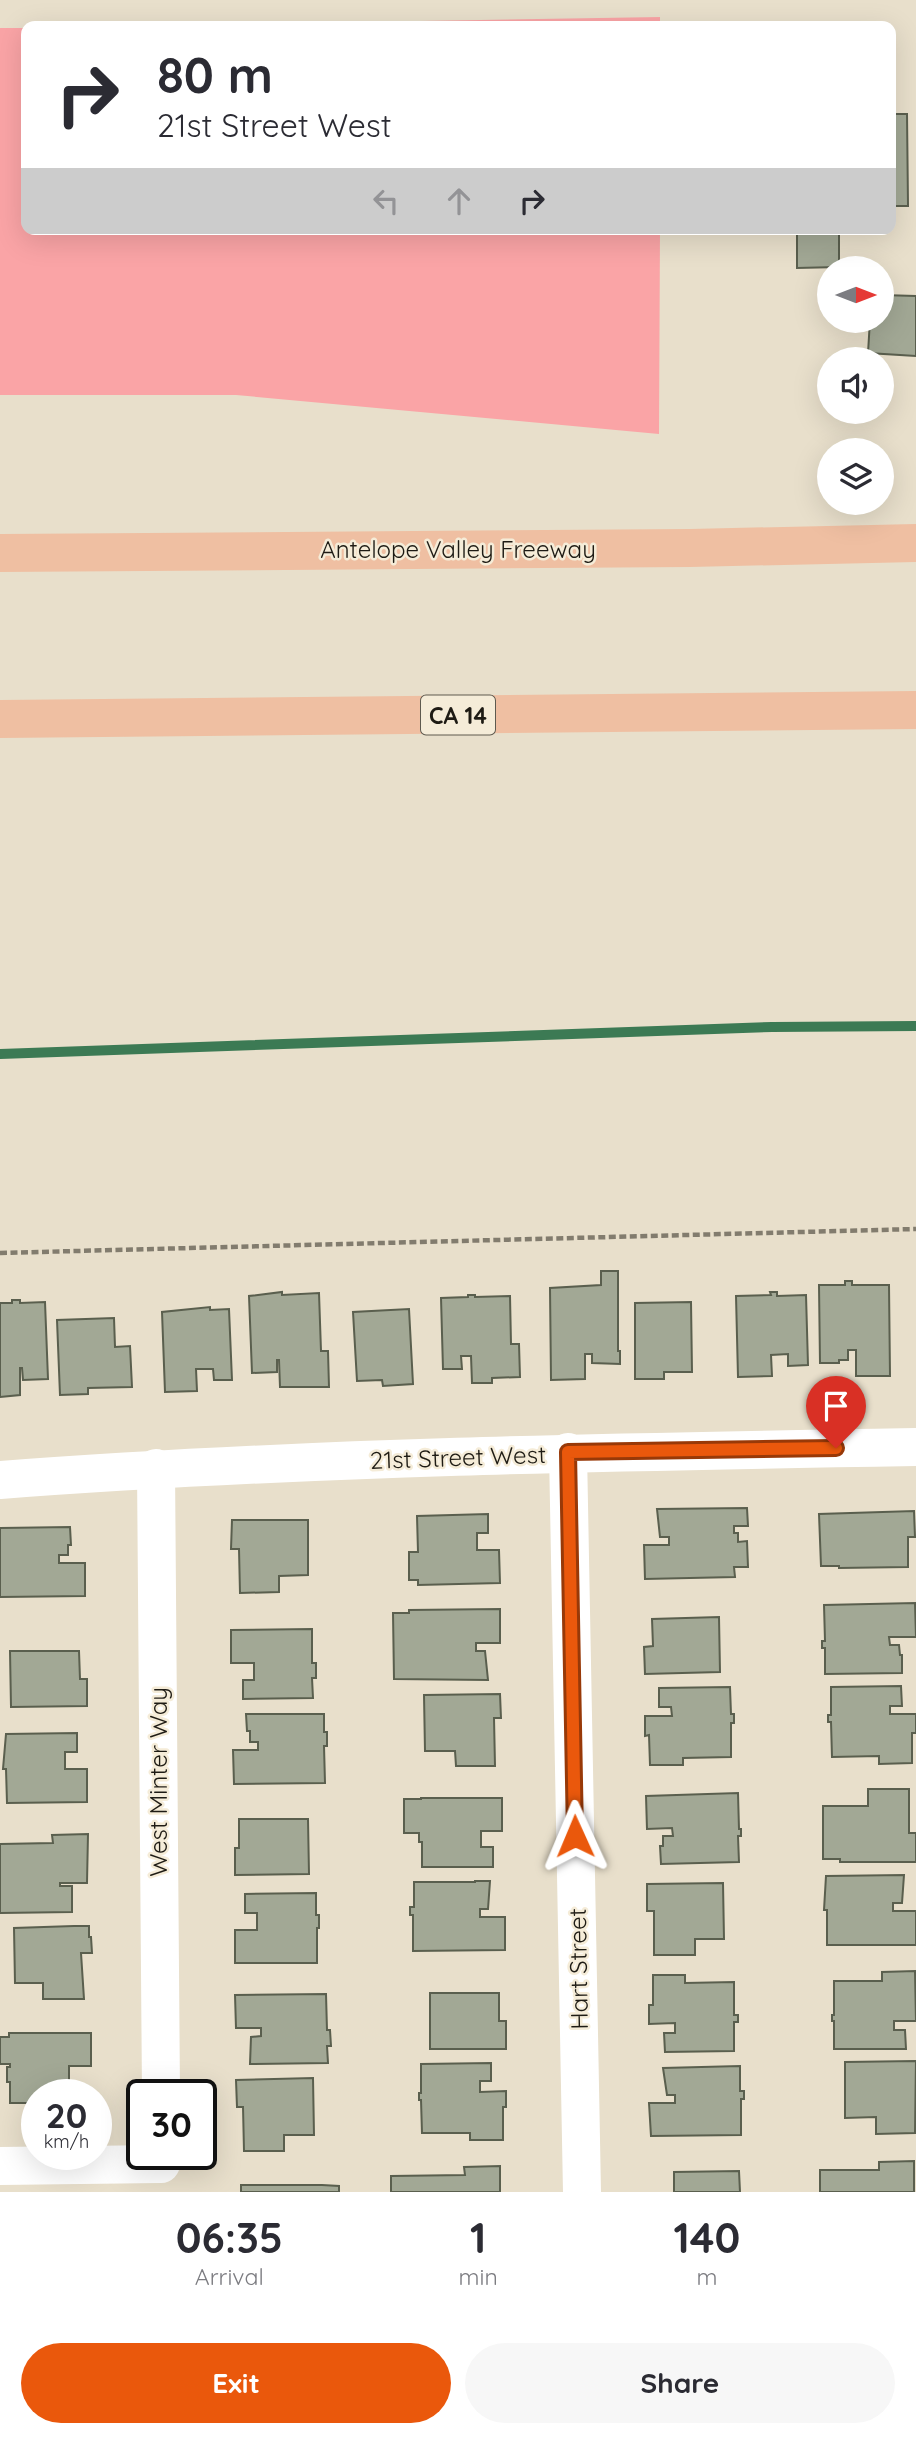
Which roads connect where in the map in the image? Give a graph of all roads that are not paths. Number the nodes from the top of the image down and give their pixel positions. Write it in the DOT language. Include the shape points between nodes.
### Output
graph roads {
  1 [pos="916,542"];
  2 [pos="0,553"];
  3 [pos="916,710"];
  4 [pos="0,719"];
  5 [pos="916,1447"];
  6 [pos="568,1452"];
  7 [pos="156,1468"];
  8 [pos="0,1480"];
  9 [pos="160,2079"];
  10 [pos="0,2166"];
  11 [pos="126,2169"];
  12 [pos="582,2192"];
  1 -- 2 [label="highway, Antelope Valley Freeway"];
  3 -- 4 [label="highway, CA 14"];
  5 -- 6 [label="street, 21st Street West"];
  6 -- 7 [label="street, 21st Street West"];
  6 -- 12 [label="street, Hart Street"];
  7 -- 8 [label="street, 21st Street West"];
  7 -- 9 [label="street, West Minter Way"];
  10 -- 11 [label="street"];
}
